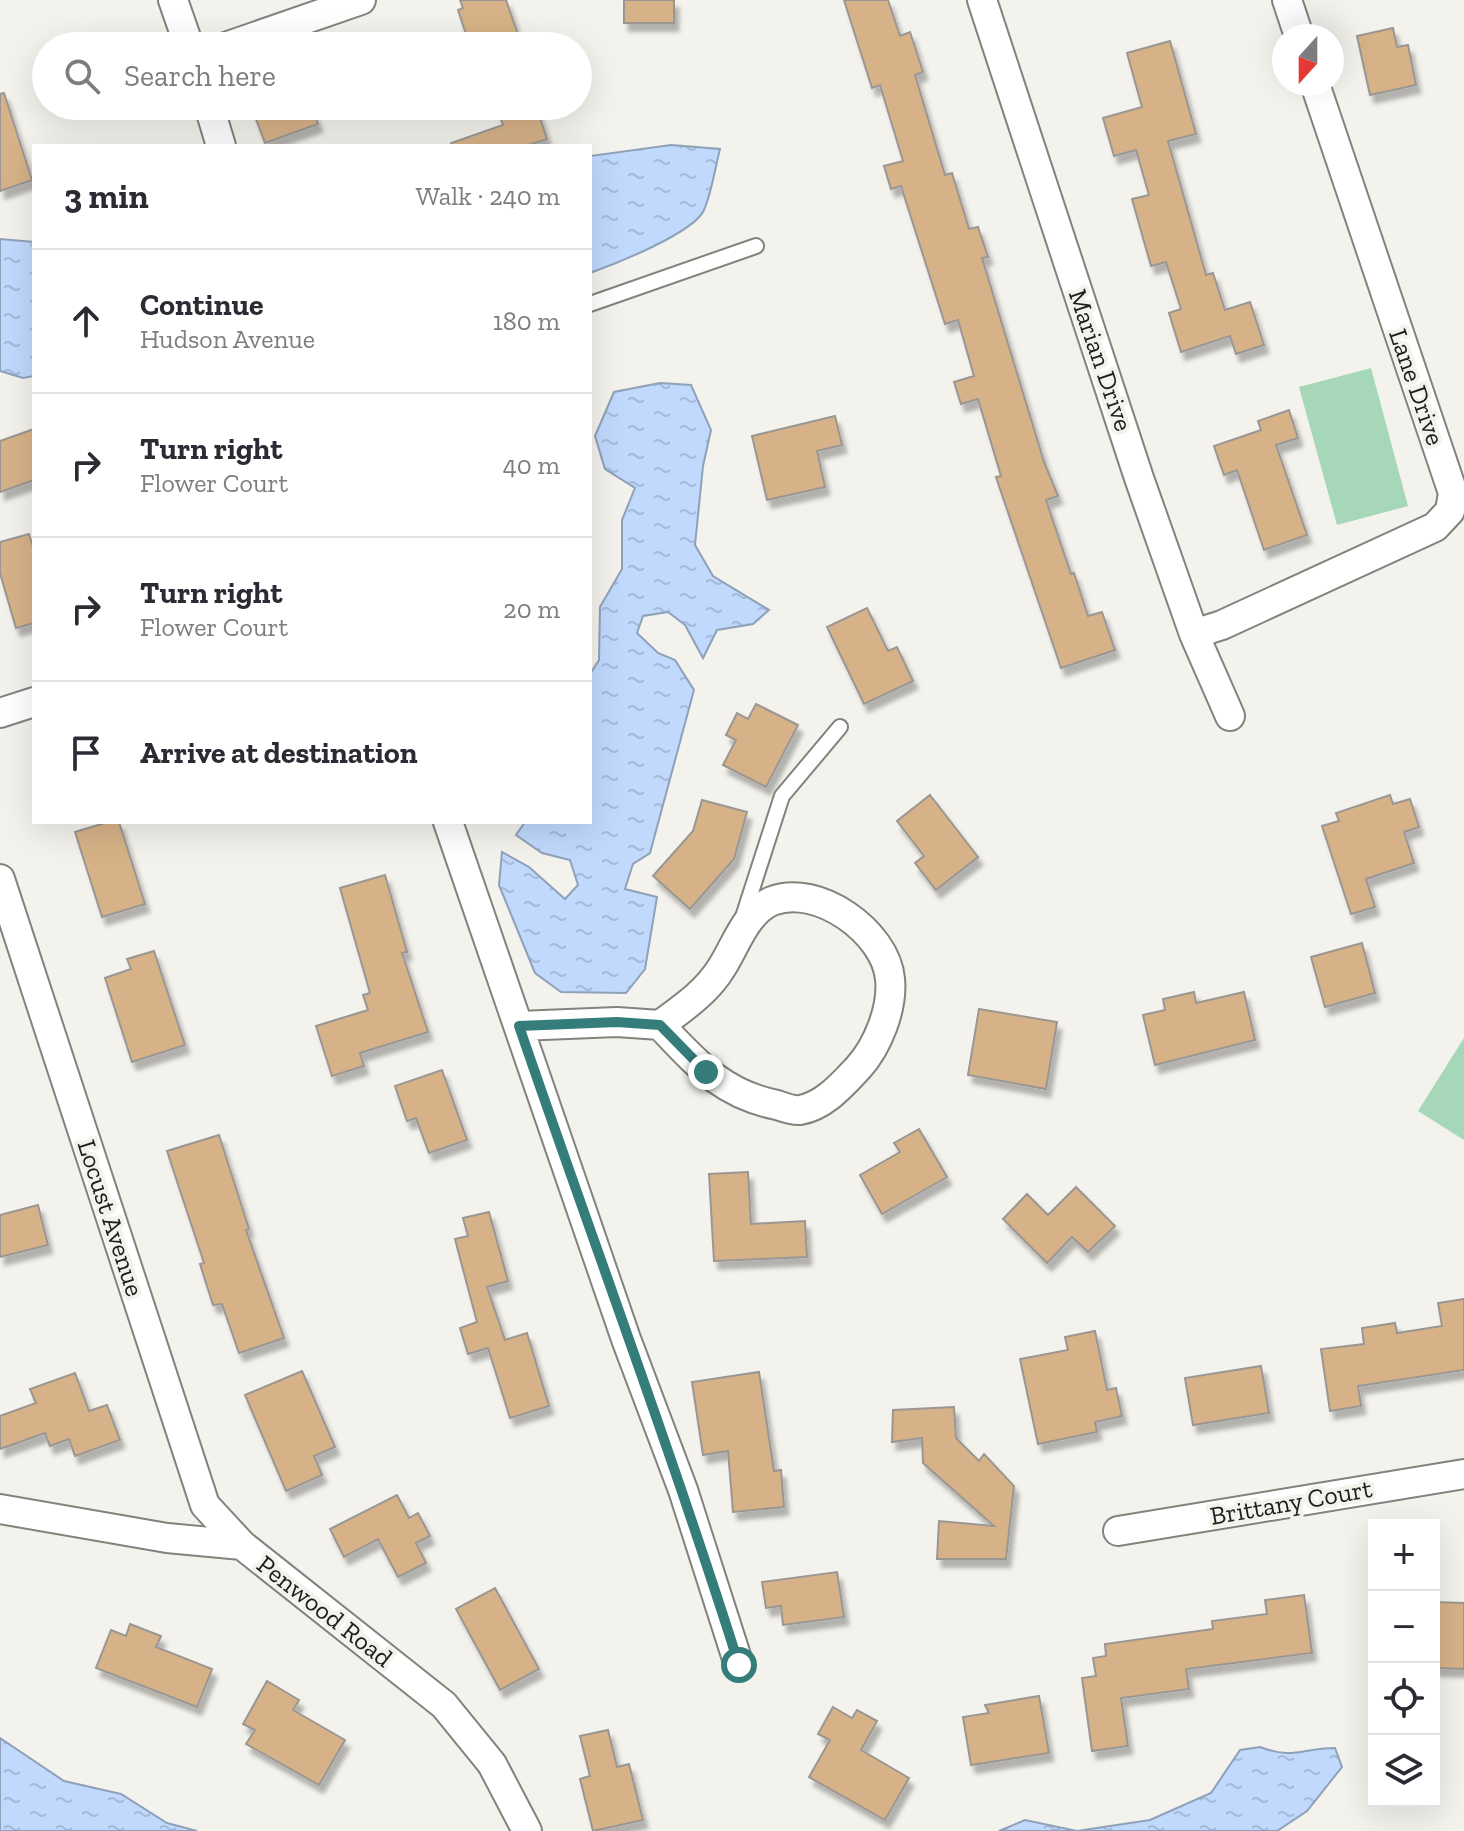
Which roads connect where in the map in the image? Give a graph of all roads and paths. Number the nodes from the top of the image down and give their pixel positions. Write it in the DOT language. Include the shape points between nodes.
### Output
graph roads {
  1 [pos="173,0"];
  2 [pos="361,0"];
  3 [pos="982,0"];
  4 [pos="1287,0"];
  5 [pos="1295,24"];
  6 [pos="184,32"];
  7 [pos="268,32"];
  8 [pos="1319,96"];
  9 [pos="213,120"];
  10 [pos="220,144"];
  11 [pos="756,246"];
  12 [pos="592,303"];
  13 [pos="1194,634"];
  14 [pos="32,703"];
  15 [pos="0,713"];
  16 [pos="1230,716"];
  17 [pos="840,727"];
  18 [pos="449,824"];
  19 [pos="0,879"];
  20 [pos="738,933"];
  21 [pos="660,1025"];
  22 [pos="519,1026"];
  23 [pos="1464,1474"];
  24 [pos="0,1509"];
  25 [pos="1118,1531"];
  26 [pos="242,1545"];
  27 [pos="739,1665"];
  28 [pos="527,1831"];
  1 -- 6 [label="street"];
  2 -- 7 [label="street"];
  3 -- 13 [label="street, Marian Drive"];
  4 -- 5 [label="street"];
  8 -- 13 [label="street, Lane Drive" via="1453,493 1450,511 1435,527"];
  9 -- 10 [label="street"];
  11 -- 12 [label="lane"];
  13 -- 16 [label="street, Marian Drive"];
  14 -- 15 [label="street"];
  17 -- 20 [label="lane" via="782,796"];
  18 -- 22 [label="street"];
  19 -- 26 [label="street, Locust Avenue" via="205,1505"];
  20 -- 21 [label="street" via="721,968 694,1001"];
  20 -- 21 [label="street" via="770,902 797,896 845,913 876,946 890,977 885,1020 866,1059 834,1093 800,1110 746,1099 706,1072"];
  21 -- 22 [label="street"];
  22 -- 27 [label="street" via="683,1490"];
  23 -- 25 [label="street, Brittany Court"];
  24 -- 26 [label="street, Penwood Road" via="167,1538"];
  26 -- 28 [label="street, Penwood Road" via="444,1705 492,1764"];
}
